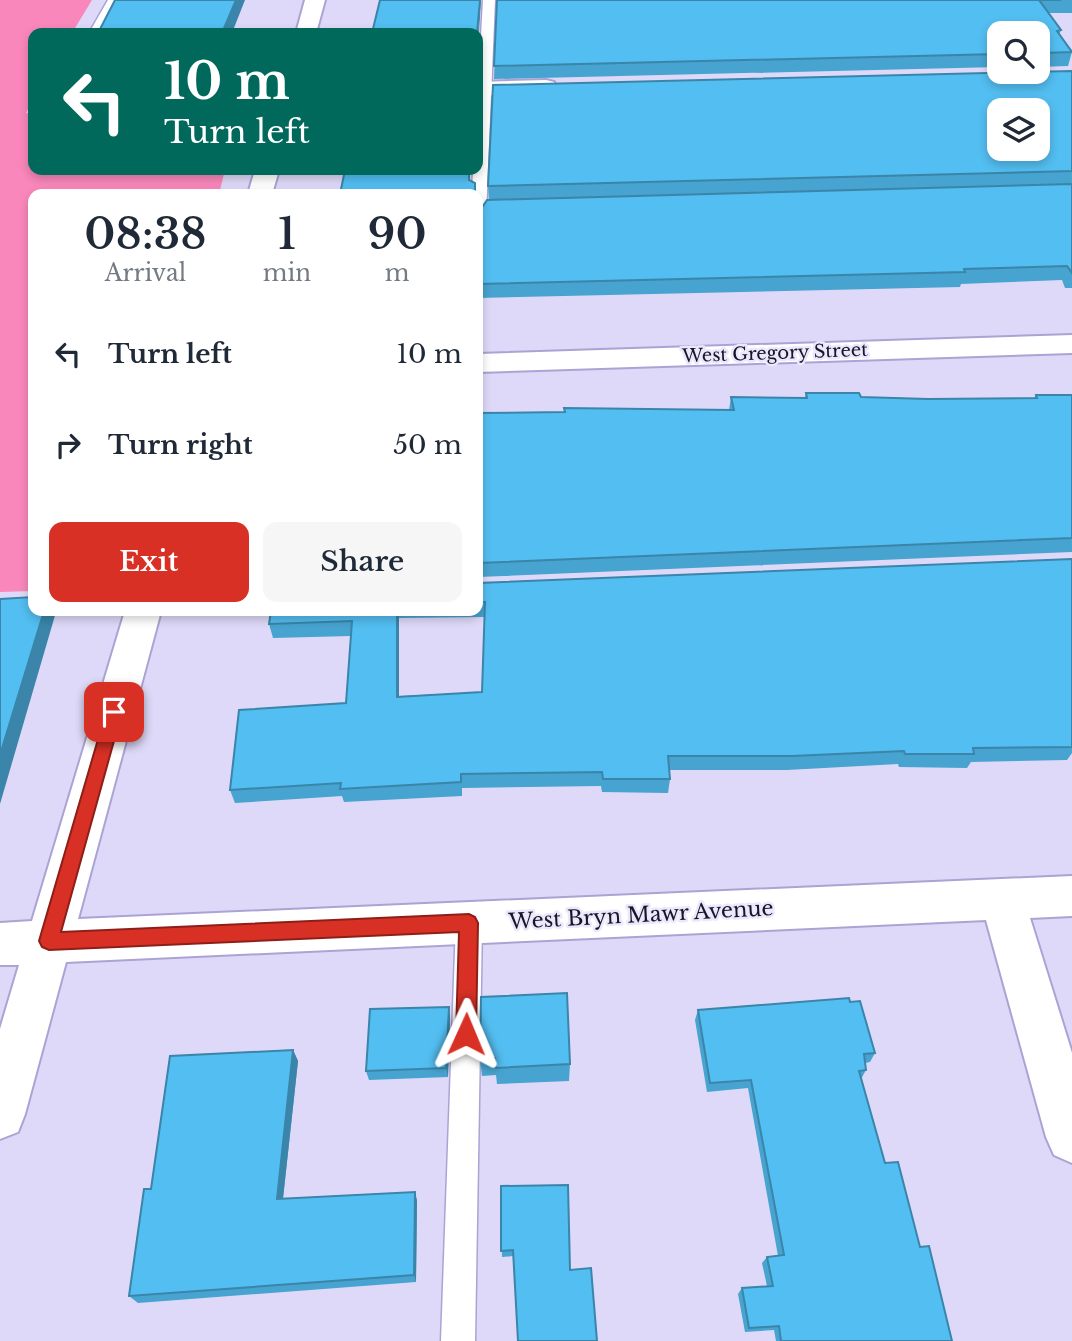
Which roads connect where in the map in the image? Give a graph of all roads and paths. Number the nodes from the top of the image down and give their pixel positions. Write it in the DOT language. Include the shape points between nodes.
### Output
graph roads {
  1 [pos="114,0"];
  2 [pos="315,0"];
  3 [pos="489,0"];
  4 [pos="97,28"];
  5 [pos="307,28"];
  6 [pos="483,67"];
  7 [pos="568,87"];
  8 [pos="483,89"];
  9 [pos="1072,344"];
  10 [pos="483,363"];
  11 [pos="142,616"];
  12 [pos="1072,896"];
  13 [pos="1002,900"];
  14 [pos="469,923"];
  15 [pos="49,941"];
  16 [pos="0,944"];
  17 [pos="0,1114"];
  18 [pos="1072,1137"];
  19 [pos="458,1341"];
  1 -- 4 [label="lane"];
  2 -- 5 [label="street"];
  3 -- 6 [label="lane"];
  7 -- 8 [label="street"];
  9 -- 10 [label="street, West Gregory Street"];
  11 -- 15 [label="street"];
  12 -- 13 [label="street, West Bryn Mawr Avenue"];
  13 -- 14 [label="street, West Bryn Mawr Avenue"];
  13 -- 18 [label="street"];
  14 -- 15 [label="street, West Bryn Mawr Avenue"];
  14 -- 19 [label="lane"];
  15 -- 16 [label="street, West Bryn Mawr Avenue"];
  15 -- 17 [label="street"];
}
